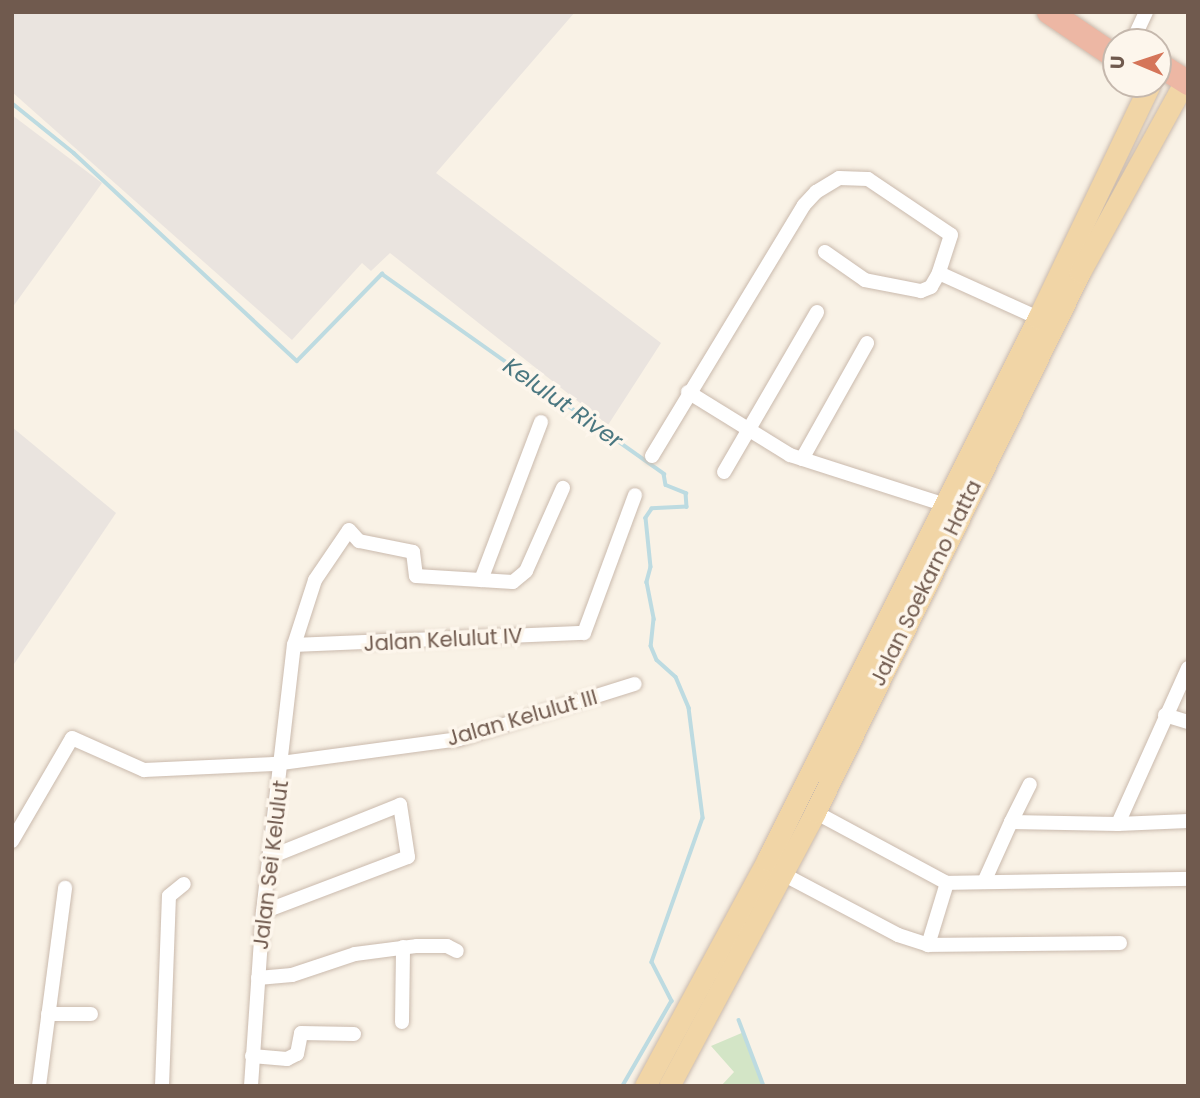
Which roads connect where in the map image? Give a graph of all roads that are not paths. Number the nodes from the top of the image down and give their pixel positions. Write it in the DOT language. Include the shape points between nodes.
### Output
graph roads {
  1 [pos="1049,12"];
  2 [pos="1079,12"];
  3 [pos="1146,12"];
  4 [pos="1103,28"];
  5 [pos="1139,28"];
  6 [pos="1102,48"];
  7 [pos="1160,98"];
  8 [pos="1161,98"];
  9 [pos="825,252"];
  10 [pos="939,273"];
  11 [pos="817,312"];
  12 [pos="1038,318"];
  13 [pos="867,343"];
  14 [pos="688,392"];
  15 [pos="541,422"];
  16 [pos="747,431"];
  17 [pos="652,456"];
  18 [pos="802,459"];
  19 [pos="724,472"];
  20 [pos="563,488"];
  21 [pos="635,495"];
  22 [pos="943,504"];
  23 [pos="481,580"];
  24 [pos="295,645"];
  25 [pos="882,651"];
  26 [pos="1188,668"];
  27 [pos="635,684"];
  28 [pos="1165,715"];
  29 [pos="1188,722"];
  30 [pos="283,763"];
  31 [pos="1030,784"];
  32 [pos="815,812"];
  33 [pos="1188,821"];
  34 [pos="1011,822"];
  35 [pos="1118,824"];
  36 [pos="12,841"];
  37 [pos="270,857"];
  38 [pos="781,873"];
  39 [pos="1188,879"];
  40 [pos="984,882"];
  41 [pos="947,883"];
  42 [pos="184,884"];
  43 [pos="65,888"];
  44 [pos="263,912"];
  45 [pos="1120,943"];
  46 [pos="928,945"];
  47 [pos="403,947"];
  48 [pos="457,951"];
  49 [pos="258,978"];
  50 [pos="48,1014"];
  51 [pos="91,1014"];
  52 [pos="402,1022"];
  53 [pos="354,1034"];
  54 [pos="252,1056"];
  55 [pos="39,1086"];
  56 [pos="162,1086"];
  57 [pos="251,1086"];
  58 [pos="645,1086"];
  59 [pos="669,1086"];
  1 -- 6 [label="highway"];
  2 -- 4 [label="highway"];
  3 -- 5 [label="street"];
  7 -- 12 [label="main road, Jalan Soekarno Hatta"];
  8 -- 25 [label="main road, Jalan Soekarno Hatta" via="1080,272"];
  9 -- 10 [label="street" via="865,280 905,292 931,287"];
  10 -- 12 [label="street"];
  10 -- 14 [label="street" via="951,235 945,226 868,179 839,178 804,205"];
  11 -- 16 [label="street"];
  12 -- 22 [label="main road, Jalan Soekarno Hatta"];
  13 -- 18 [label="street"];
  14 -- 16 [label="street"];
  14 -- 17 [label="street"];
  15 -- 23 [label="street"];
  16 -- 18 [label="street"];
  16 -- 19 [label="street"];
  18 -- 22 [label="street"];
  20 -- 23 [label="street" via="521,578"];
  21 -- 24 [label="street, Jalan Kelulut IV" via="596,593 589,628 579,634"];
  22 -- 25 [label="main road, Jalan Soekarno Hatta"];
  23 -- 24 [label="street, Jalan Sei Kelulut" via="416,576 413,552 359,541 349,530 315,580"];
  24 -- 30 [label="street, Jalan Sei Kelulut"];
  25 -- 32 [label="main road, Jalan Soekarno Hatta"];
  25 -- 58 [label="main road, Jalan Soekarno Hatta"];
  26 -- 28 [label="street"];
  27 -- 30 [label="street, Jalan Kelulut III" via="459,739"];
  28 -- 29 [label="street"];
  28 -- 35 [label="street"];
  30 -- 36 [label="street, Jalan Kelulut III" via="150,771 72,738"];
  30 -- 37 [label="street, Jalan Sei Kelulut"];
  31 -- 34 [label="street"];
  32 -- 38 [label="main road, Jalan Soekarno Hatta"];
  32 -- 41 [label="street"];
  33 -- 35 [label="street"];
  34 -- 35 [label="street"];
  34 -- 40 [label="street"];
  37 -- 44 [label="street, Jalan Sei Kelulut"];
  37 -- 44 [label="street" via="400,805 408,857"];
  38 -- 46 [label="street" via="898,935"];
  38 -- 59 [label="main road, Jalan Soekarno Hatta"];
  39 -- 40 [label="street"];
  40 -- 41 [label="street"];
  41 -- 46 [label="street"];
  42 -- 56 [label="street" via="169,896"];
  43 -- 50 [label="street"];
  44 -- 49 [label="street, Jalan Sei Kelulut"];
  45 -- 46 [label="street"];
  47 -- 48 [label="street" via="447,946"];
  47 -- 49 [label="street" via="355,954 282,978"];
  47 -- 52 [label="street"];
  49 -- 54 [label="street, Jalan Sei Kelulut"];
  50 -- 51 [label="street"];
  50 -- 55 [label="street"];
  53 -- 54 [label="street" via="301,1033 297,1054 287,1059"];
  54 -- 57 [label="street, Jalan Sei Kelulut"];
}
